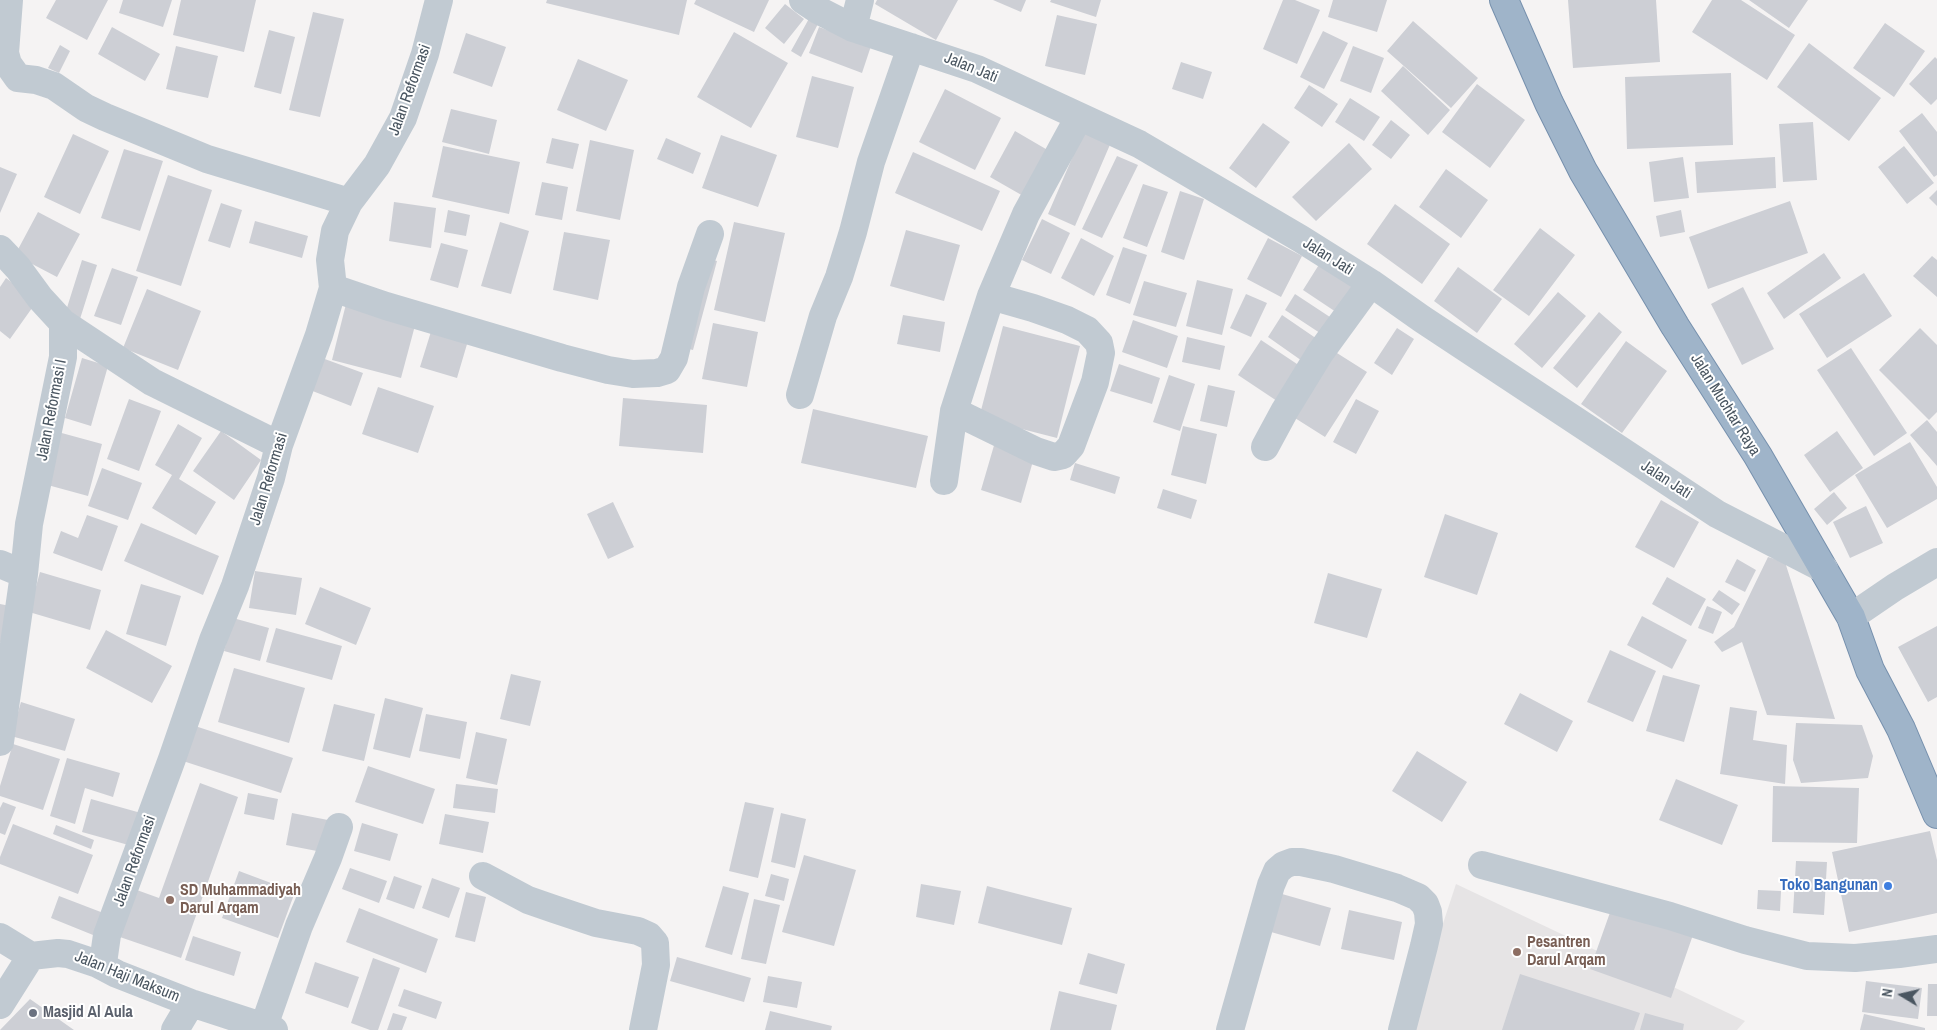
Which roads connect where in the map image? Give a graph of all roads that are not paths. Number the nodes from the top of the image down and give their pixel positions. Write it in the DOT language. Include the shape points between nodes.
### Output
graph roads {
  1 [pos="9,0"];
  2 [pos="439,0"];
  3 [pos="803,0"];
  4 [pos="860,0"];
  5 [pos="1504,0"];
  6 [pos="853,28"];
  7 [pos="911,47"];
  8 [pos="1079,117"];
  9 [pos="349,202"];
  10 [pos="710,234"];
  11 [pos="0,250"];
  12 [pos="1371,283"];
  13 [pos="333,288"];
  14 [pos="990,296"];
  15 [pos="63,323"];
  16 [pos="800,395"];
  17 [pos="954,411"];
  18 [pos="279,444"];
  19 [pos="1264,447"];
  20 [pos="944,481"];
  21 [pos="1937,562"];
  22 [pos="12,569"];
  23 [pos="1824,570"];
  24 [pos="1851,617"];
  25 [pos="0,742"];
  26 [pos="1937,814"];
  27 [pos="339,827"];
  28 [pos="1482,865"];
  29 [pos="482,876"];
  30 [pos="0,937"];
  31 [pos="1937,949"];
  32 [pos="31,956"];
  33 [pos="98,964"];
  34 [pos="191,1003"];
  35 [pos="0,1005"];
  36 [pos="269,1028"];
  37 [pos="175,1030"];
  38 [pos="643,1030"];
  39 [pos="1230,1030"];
  40 [pos="1402,1030"];
  1 -- 9 [label="street" via="5,53 18,78 54,86 86,108 207,159"];
  2 -- 9 [label="street, Jalan Reformasi" via="403,118 377,165"];
  3 -- 6 [label="street, Jalan Jati"];
  4 -- 6 [label="street"];
  5 -- 23 [label="highway, Jalan Muchtar Raya" via="1549,104 1583,171"];
  6 -- 7 [label="street, Jalan Jati"];
  7 -- 8 [label="street, Jalan Jati" via="977,69"];
  7 -- 16 [label="street" via="871,162 853,232 823,316"];
  8 -- 12 [label="street, Jalan Jati" via="1139,144"];
  8 -- 14 [label="street" via="1026,214"];
  9 -- 13 [label="street, Jalan Reformasi" via="332,243"];
  10 -- 13 [label="street" via="691,287 674,358 667,370 657,373 633,374 562,358"];
  11 -- 15 [label="street"];
  12 -- 19 [label="street" via="1320,353"];
  12 -- 23 [label="street, Jalan Jati" via="1717,514"];
  13 -- 18 [label="street, Jalan Reformasi"];
  14 -- 17 [label="street"];
  14 -- 17 [label="street" via="1033,308 1087,330 1099,343 1101,353 1095,382 1071,446 1063,456 1054,457 1036,451"];
  15 -- 18 [label="street" via="152,382"];
  15 -- 22 [label="street, Jalan Reformasi I" via="63,357 29,524"];
  17 -- 20 [label="street"];
  18 -- 33 [label="street, Jalan Reformasi" via="235,586 107,935 104,956"];
  21 -- 24 [label="street"];
  22 -- 25 [label="street, Jalan Reformasi I"];
  23 -- 24 [label="highway, Jalan Muchtar Raya"];
  24 -- 26 [label="highway, Jalan Muchtar Raya" via="1870,670 1901,729"];
  27 -- 36 [label="street" via="299,926"];
  28 -- 31 [label="street" via="1807,956 1855,958"];
  29 -- 38 [label="street" via="528,900 649,936 655,943 656,965"];
  30 -- 32 [label="street"];
  32 -- 33 [label="street, Jalan Haji Maksum" via="68,954"];
  32 -- 35 [label="street"];
  33 -- 34 [label="street, Jalan Haji Maksum"];
  34 -- 36 [label="street, Jalan Haji Maksum"];
  34 -- 37 [label="street, Jalan Haji Maksum"];
  39 -- 40 [label="street" via="1271,886 1277,871 1292,862 1334,869 1396,888 1418,897 1425,904 1428,924 1424,946"];
}
